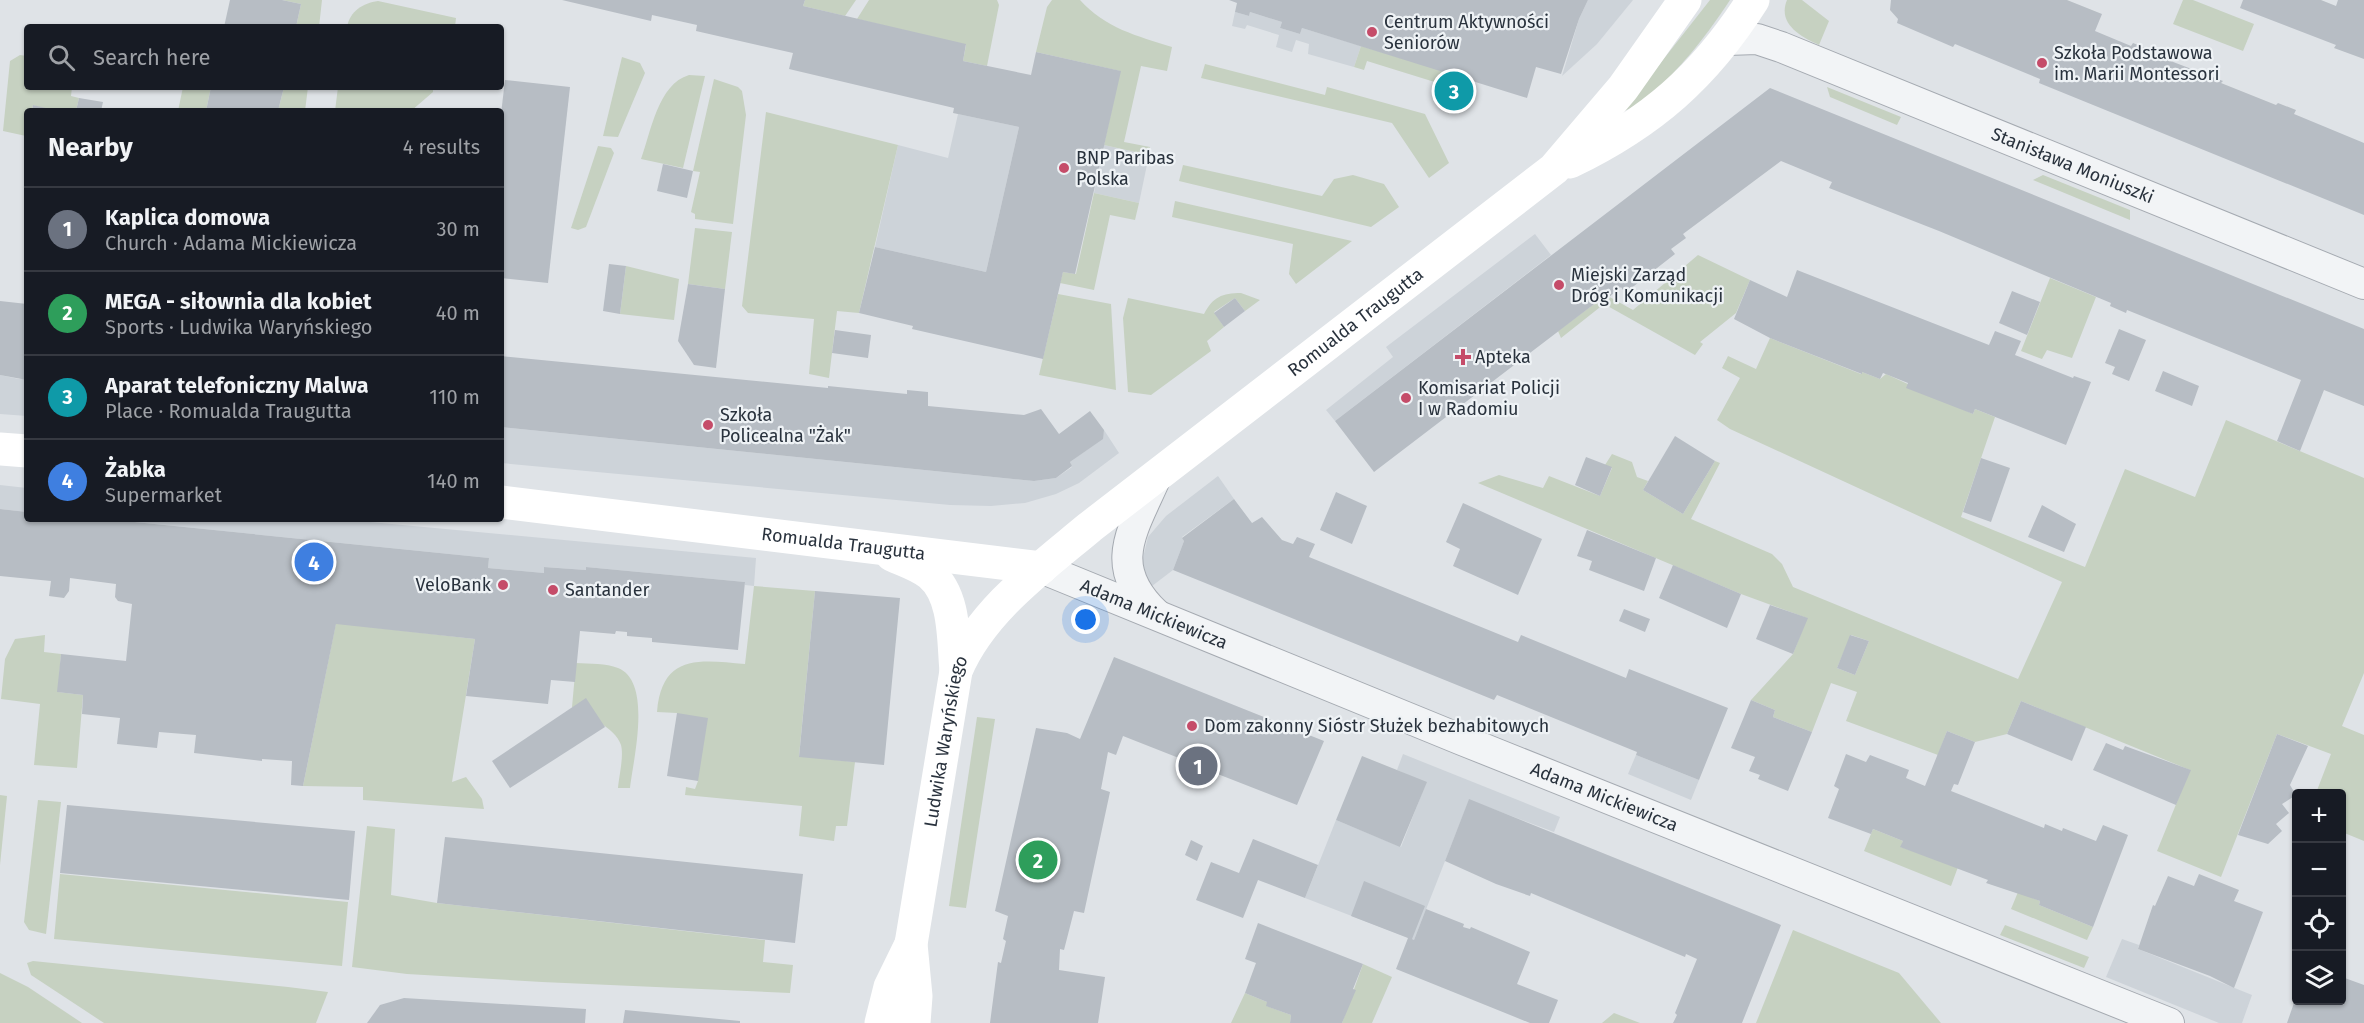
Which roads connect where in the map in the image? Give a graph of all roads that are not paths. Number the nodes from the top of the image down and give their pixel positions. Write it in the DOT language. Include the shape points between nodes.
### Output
graph roads {
  1 [pos="1685,0"];
  2 [pos="1753,0"];
  3 [pos="1762,0"];
  4 [pos="1727,40"];
  5 [pos="1781,47"];
  6 [pos="1554,169"];
  7 [pos="2364,284"];
  8 [pos="0,448"];
  9 [pos="24,451"];
  10 [pos="1156,477"];
  11 [pos="504,502"];
  12 [pos="872,545"];
  13 [pos="1041,568"];
  14 [pos="1160,618"];
  15 [pos="956,671"];
  16 [pos="911,944"];
  17 [pos="881,1023"];
  18 [pos="914,1023"];
  19 [pos="2169,1023"];
  1 -- 6 [label="street, Romualda Traugutta" via="1623,88"];
  2 -- 4 [label="street, Romualda Traugutta"];
  3 -- 5 [label="street" via="1766,24"];
  4 -- 5 [label="street, Stanisława Moniuszki" via="1757,39"];
  4 -- 6 [label="street, Romualda Traugutta" via="1660,109 1625,134"];
  5 -- 7 [label="street, Stanisława Moniuszki"];
  6 -- 10 [label="street, Romualda Traugutta"];
  8 -- 9 [label="street"];
  10 -- 13 [label="street, Romualda Traugutta"];
  10 -- 14 [label="street, Romualda Traugutta" via="1131,536 1126,569 1143,602"];
  11 -- 12 [label="street, Romualda Traugutta"];
  12 -- 13 [label="street, Romualda Traugutta"];
  12 -- 15 [label="street" via="916,565 938,583 950,610"];
  13 -- 14 [label="street, Adama Mickiewicza"];
  13 -- 15 [label="street, Ludwika Waryńskiego" via="976,632"];
  14 -- 19 [label="street, Adama Mickiewicza"];
  15 -- 16 [label="street, Ludwika Waryńskiego"];
  16 -- 17 [label="street, Ludwika Waryńskiego" via="890,987"];
  16 -- 18 [label="street, Ludwika Waryńskiego" via="916,996"];
}
